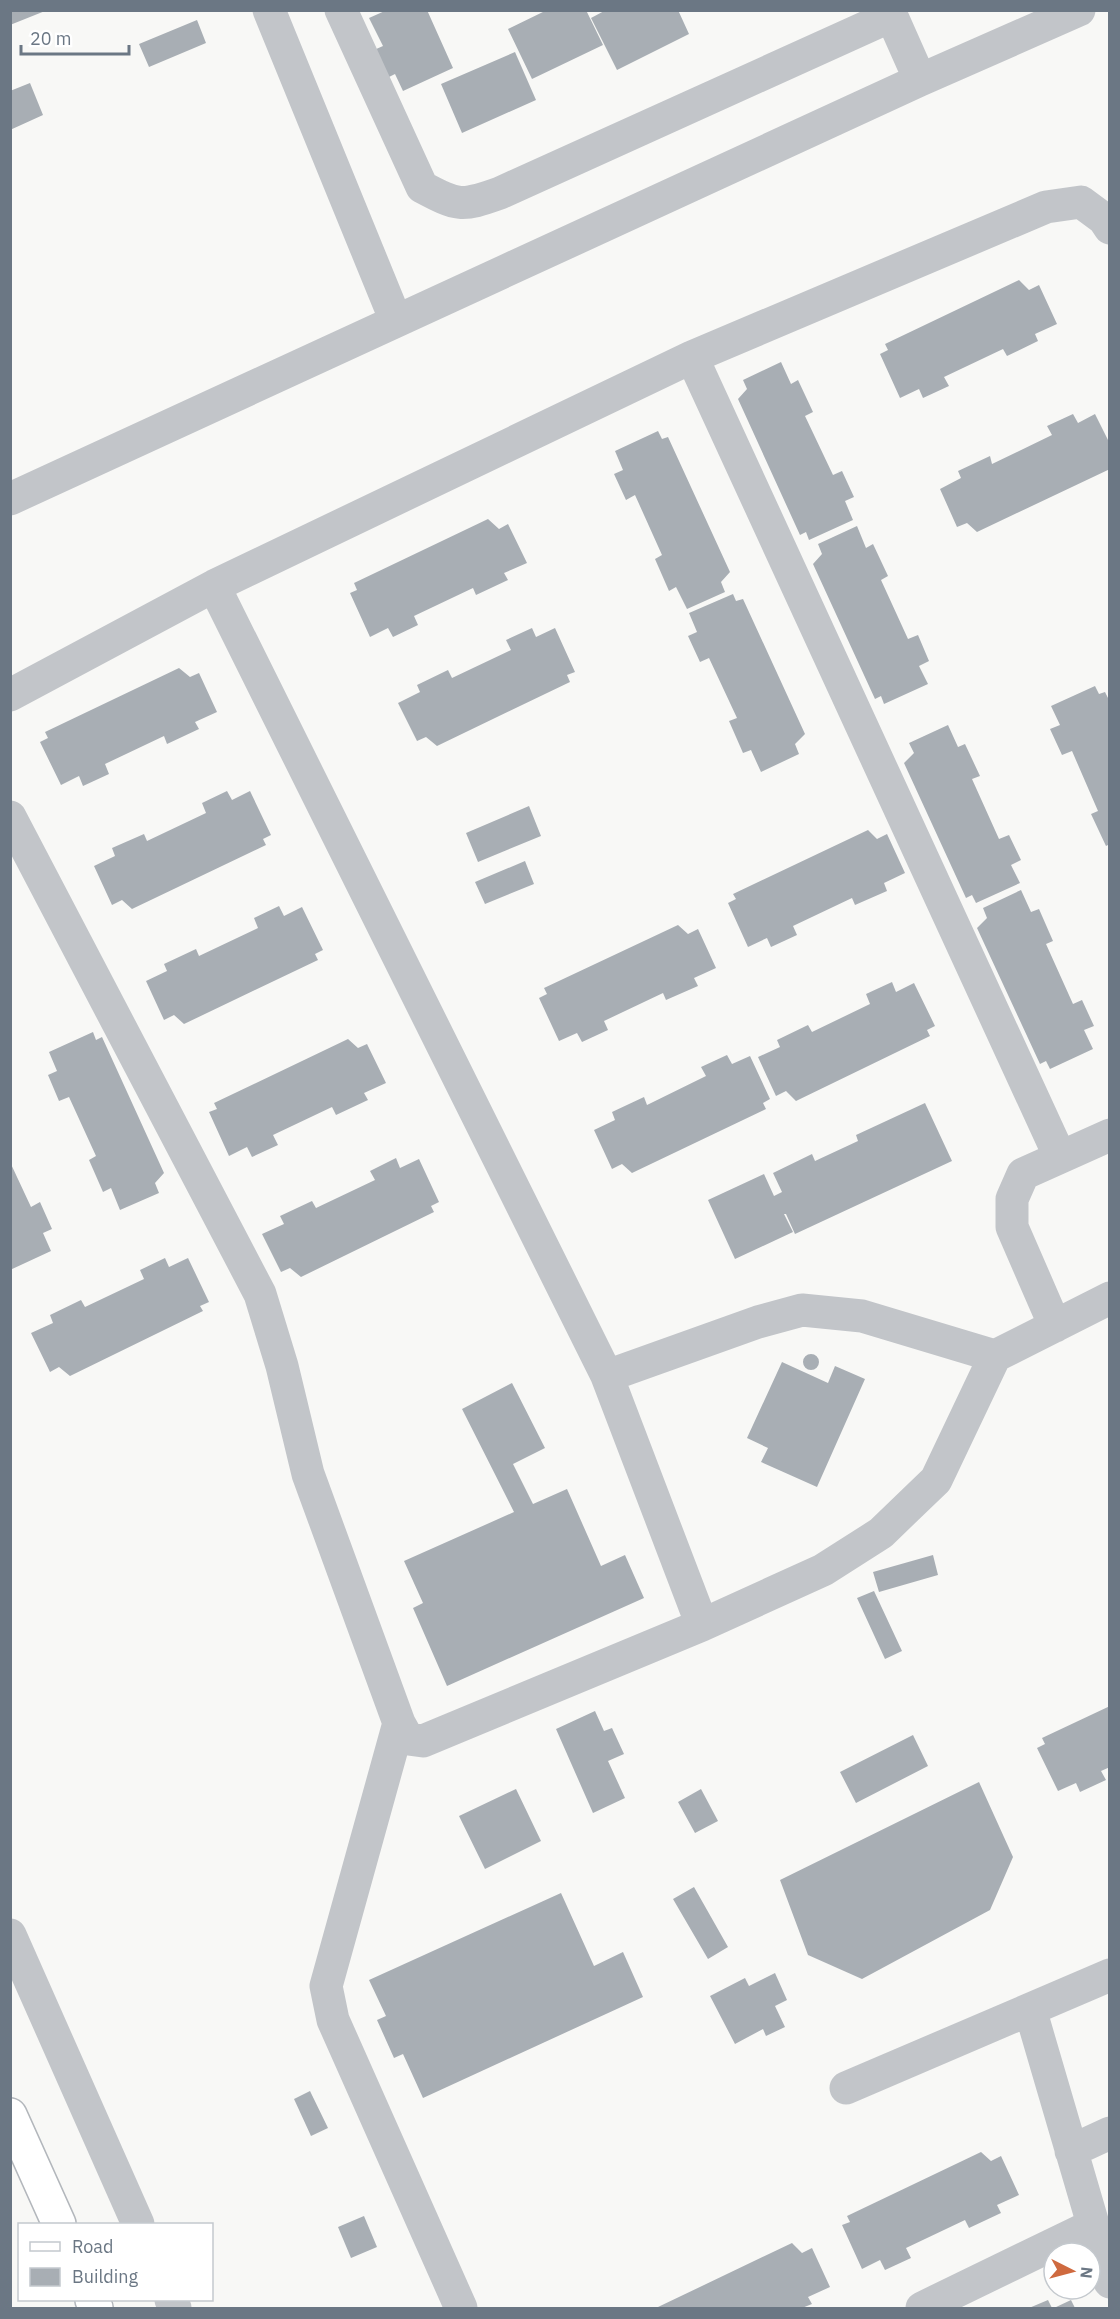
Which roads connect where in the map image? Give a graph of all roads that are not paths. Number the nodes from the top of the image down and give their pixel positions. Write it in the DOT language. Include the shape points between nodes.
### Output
graph roads {
  1 [pos="269,10"];
  2 [pos="341,10"];
  3 [pos="1079,10"];
  4 [pos="890,13"];
  5 [pos="920,80"];
  6 [pos="1110,228"];
  7 [pos="396,321"];
  8 [pos="692,357"];
  9 [pos="10,499"];
  10 [pos="214,586"];
  11 [pos="10,695"];
  12 [pos="10,816"];
  13 [pos="1110,1135"];
  14 [pos="1060,1157"];
  15 [pos="1110,1298"];
  16 [pos="1055,1326"];
  17 [pos="995,1356"];
  18 [pos="607,1376"];
  19 [pos="702,1625"];
  20 [pos="399,1723"];
  21 [pos="10,1935"];
  22 [pos="1110,1975"];
  23 [pos="1030,2009"];
  24 [pos="846,2088"];
  25 [pos="10,2115"];
  26 [pos="1110,2133"];
  27 [pos="1071,2151"];
  28 [pos="59,2223"];
  29 [pos="138,2223"];
  30 [pos="1093,2225"];
  31 [pos="1110,2282"];
  32 [pos="460,2308"];
  33 [pos="922,2308"];
  1 -- 7 [label="street"];
  2 -- 4 [label="street" via="422,187 450,201 471,203"];
  3 -- 5 [label="street"];
  4 -- 5 [label="street"];
  5 -- 7 [label="street"];
  6 -- 8 [label="street" via="1081,202 1046,207"];
  7 -- 9 [label="street"];
  8 -- 10 [label="street"];
  8 -- 14 [label="street"];
  10 -- 11 [label="street"];
  10 -- 18 [label="street"];
  12 -- 20 [label="street" via="260,1294 308,1474"];
  13 -- 14 [label="street"];
  14 -- 16 [label="street" via="1023,1174 1012,1199 1012,1227"];
  15 -- 16 [label="street"];
  16 -- 17 [label="street"];
  17 -- 18 [label="street" via="862,1316 802,1311 758,1322"];
  17 -- 19 [label="street" via="936,1480 881,1533 823,1570"];
  18 -- 19 [label="street"];
  19 -- 20 [label="street" via="423,1741 408,1739"];
  20 -- 32 [label="street" via="326,1986 333,2020"];
  21 -- 29 [label="street"];
  22 -- 23 [label="street"];
  23 -- 24 [label="street"];
  23 -- 27 [label="street"];
  25 -- 28 [label="street"];
  26 -- 27 [label="street"];
  27 -- 30 [label="street"];
  30 -- 31 [label="street"];
  30 -- 33 [label="street"];
}
